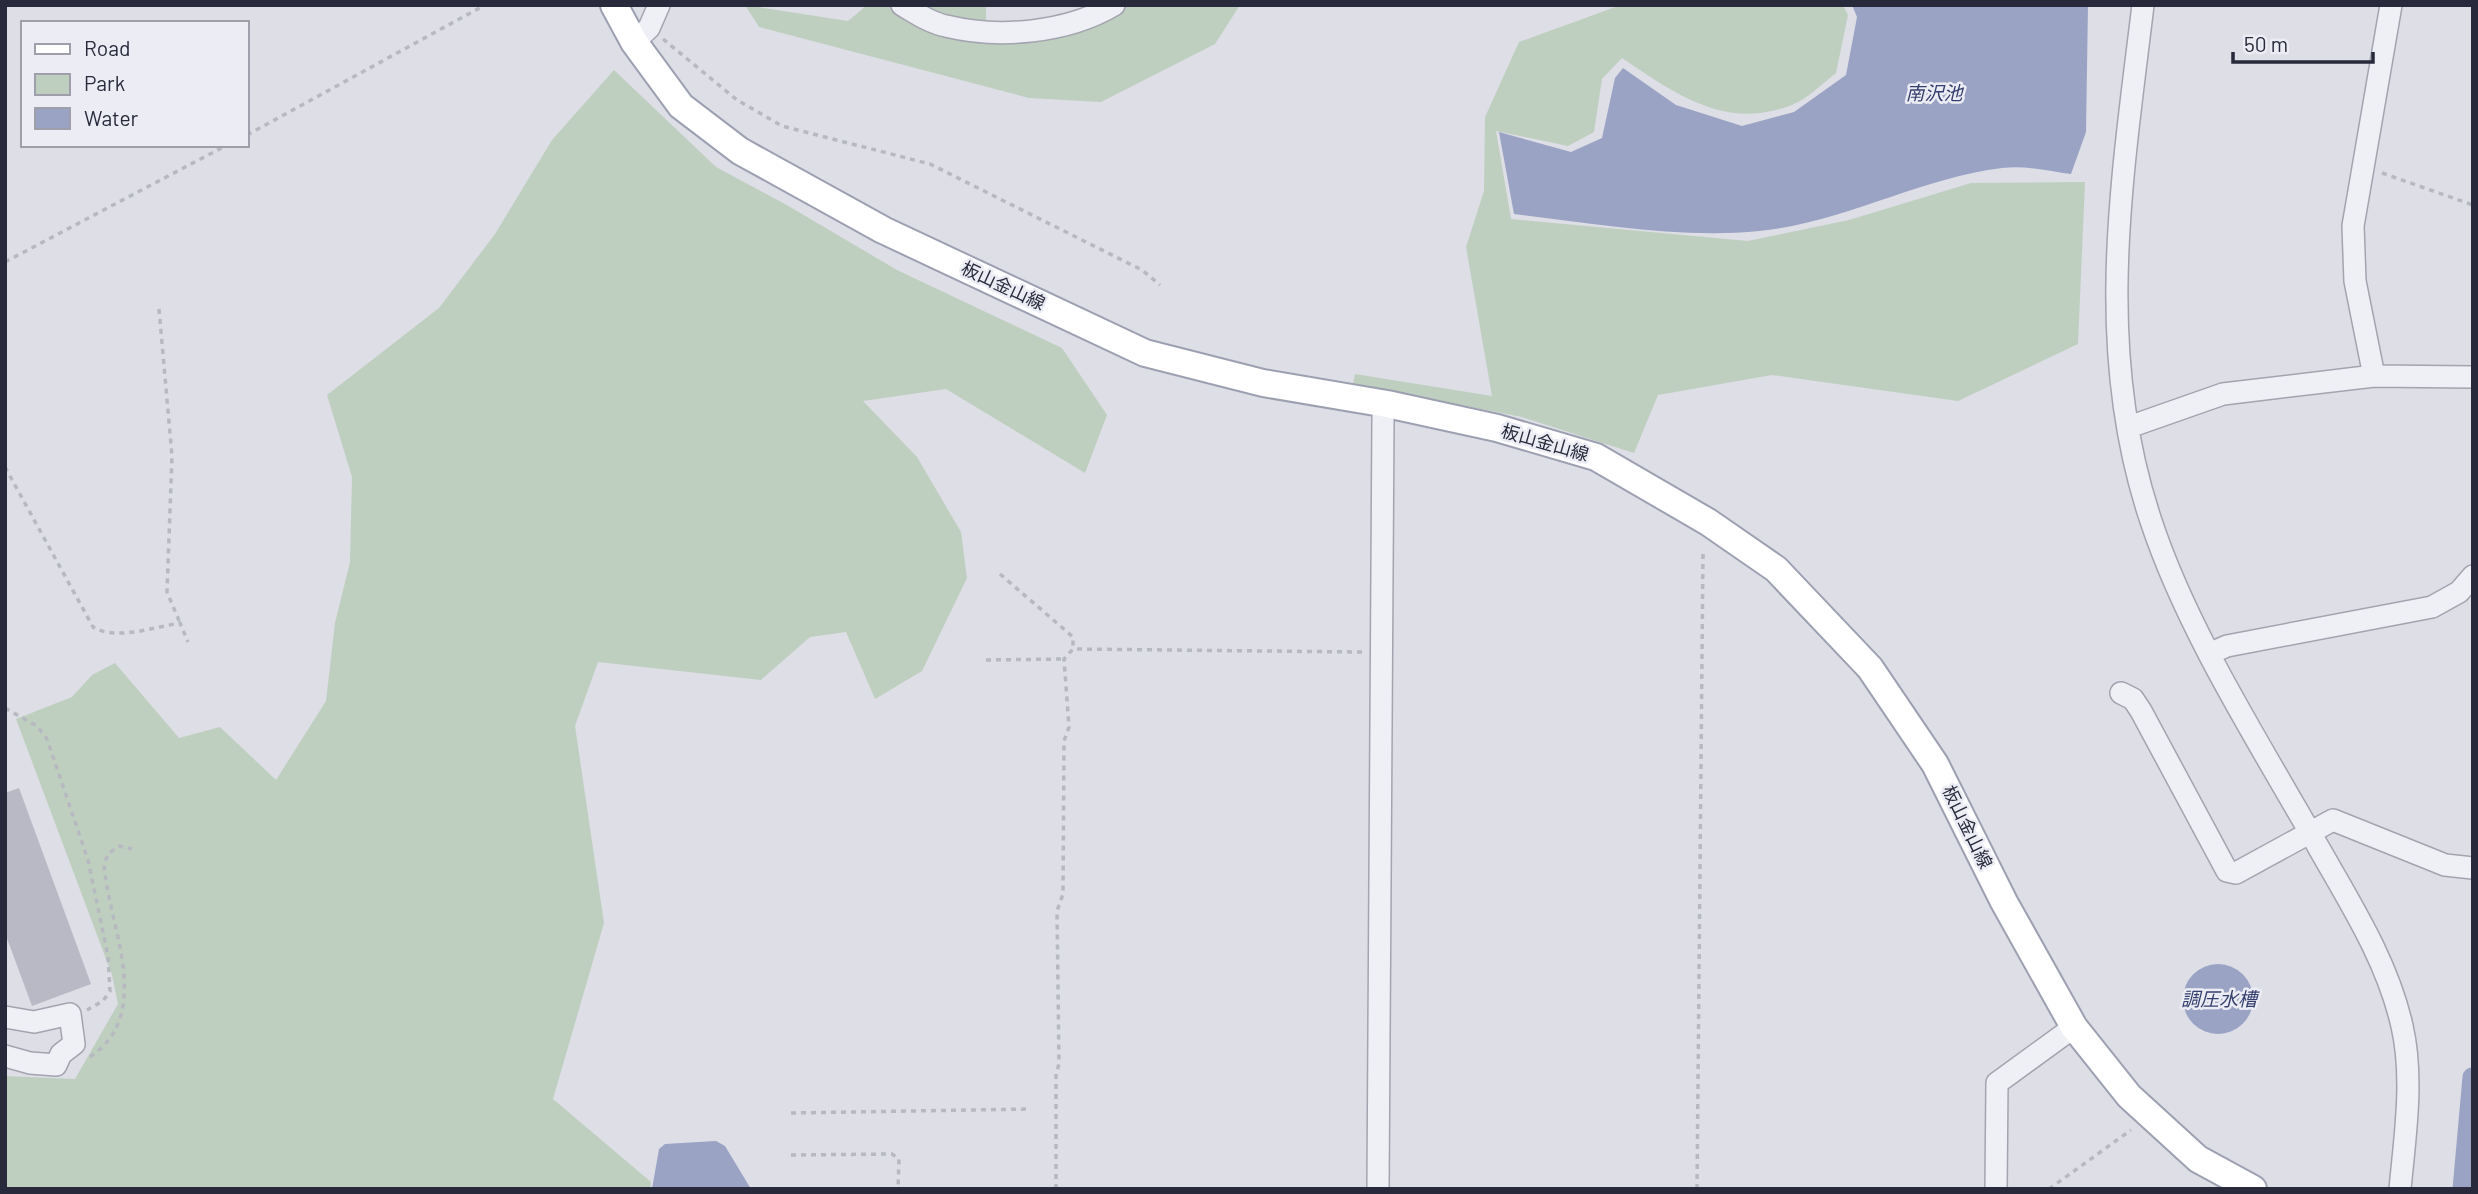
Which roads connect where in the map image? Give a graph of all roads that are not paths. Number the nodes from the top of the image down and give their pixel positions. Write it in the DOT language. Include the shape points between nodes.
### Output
graph roads {
  1 [pos="614,5"];
  2 [pos="659,5"];
  3 [pos="902,5"];
  4 [pos="1114,5"];
  5 [pos="2143,5"];
  6 [pos="2391,5"];
  7 [pos="642,35"];
  8 [pos="2374,376"];
  9 [pos="2473,377"];
  10 [pos="1387,404"];
  11 [pos="2129,427"];
  12 [pos="2473,576"];
  13 [pos="2211,653"];
  14 [pos="2121,693"];
  15 [pos="2309,831"];
  16 [pos="2473,868"];
  17 [pos="5,1017"];
  18 [pos="2074,1027"];
  19 [pos="5,1056"];
  20 [pos="1378,1189"];
  21 [pos="1996,1189"];
  22 [pos="2253,1189"];
  23 [pos="2400,1189"];
  1 -- 7 [label="main road, 板山金山線"];
  2 -- 7 [label="street"];
  3 -- 4 [label="street" via="946,26 999,31 1076,23"];
  5 -- 11 [label="street" via="2116,243 2117,365"];
  6 -- 8 [label="street" via="2353,226 2360,316"];
  7 -- 10 [label="main road, 板山金山線" via="681,106 740,151 883,230 1145,352 1263,383"];
  8 -- 9 [label="street"];
  8 -- 11 [label="street" via="2223,394"];
  10 -- 18 [label="main road, 板山金山線" via="1497,428 1596,457 1708,522 1776,569 1870,668 1935,764"];
  10 -- 20 [label="street" via="1383,417"];
  11 -- 13 [label="street" via="2140,486 2158,542"];
  12 -- 13 [label="street" via="2459,592 2432,607 2227,646"];
  13 -- 15 [label="street"];
  14 -- 15 [label="street" via="2133,699 2153,731 2227,871 2236,873"];
  15 -- 16 [label="street" via="2333,820 2445,865"];
  15 -- 23 [label="street" via="2380,961 2402,1026 2408,1080"];
  17 -- 19 [label="street" via="34,1022 71,1014 74,1044 56,1065"];
  18 -- 21 [label="street" via="1997,1083"];
  18 -- 22 [label="main road, 板山金山線" via="2139,1105 2198,1159"];
}
